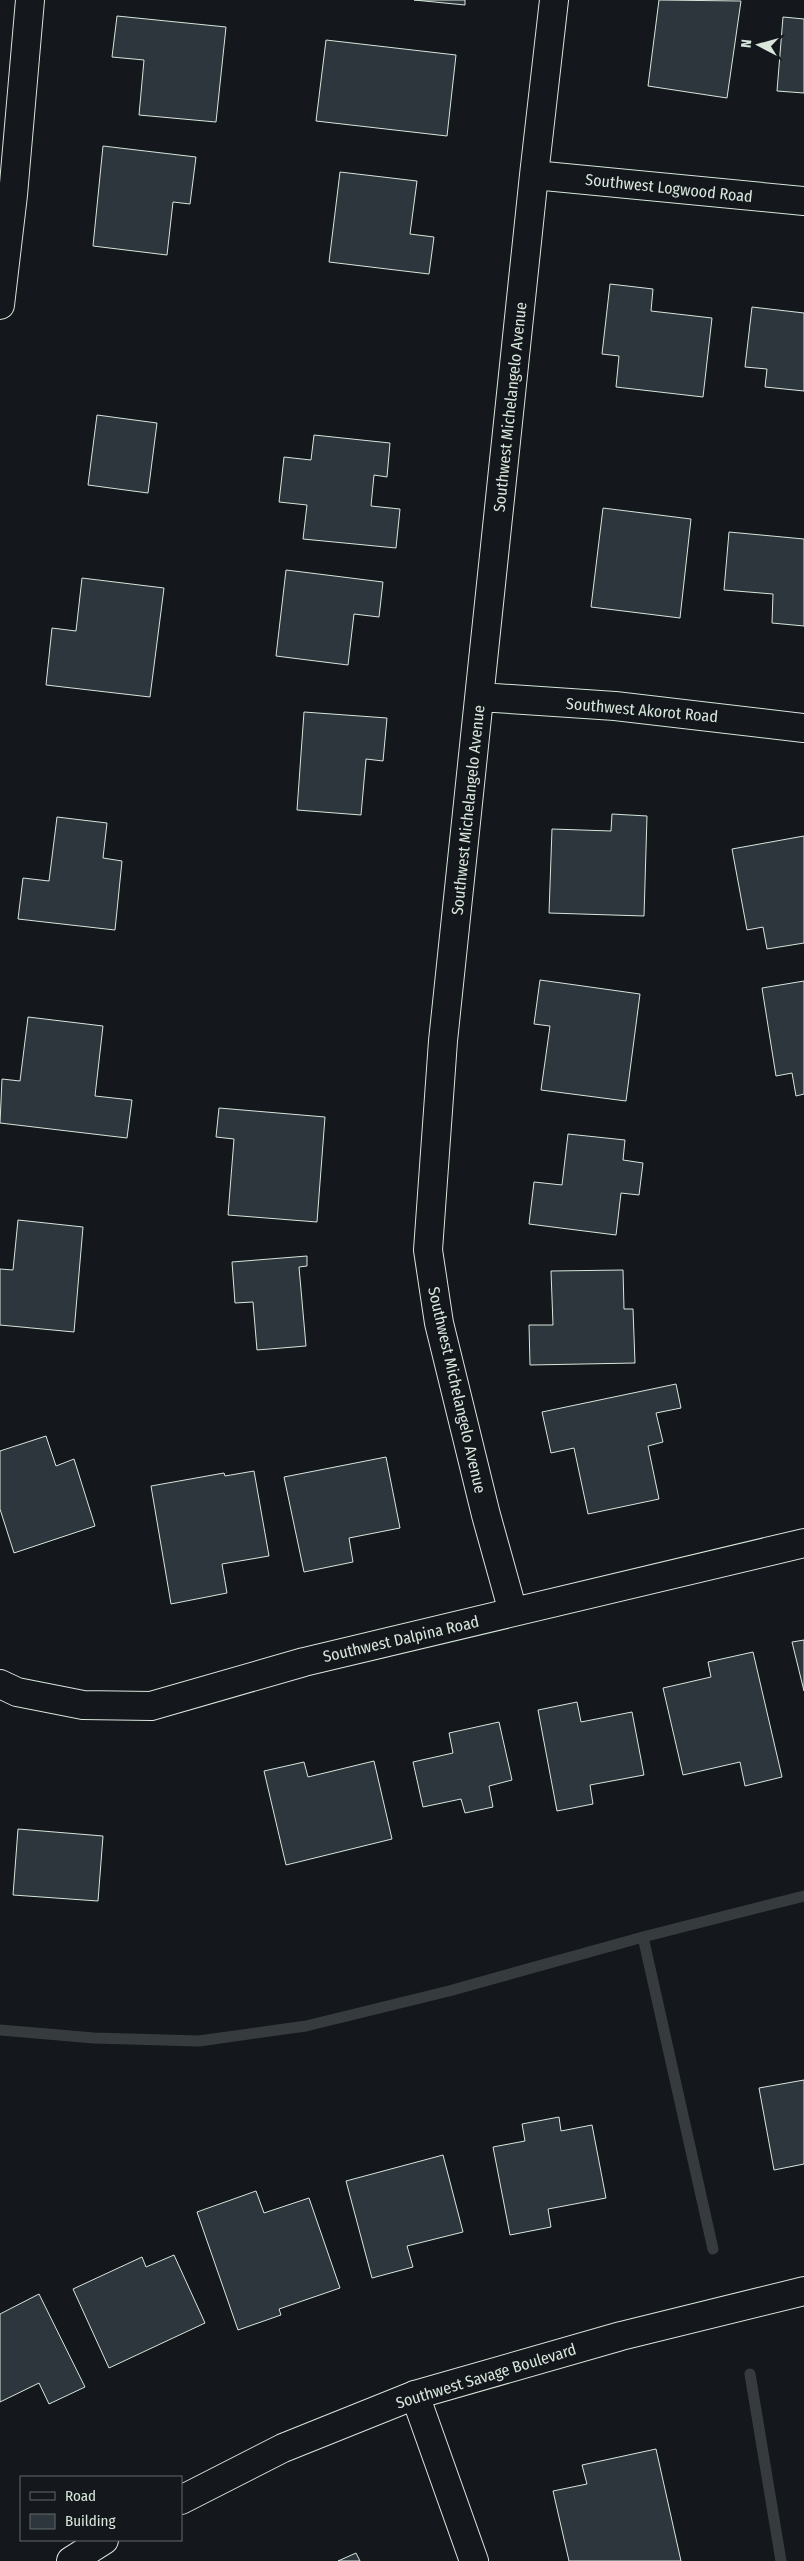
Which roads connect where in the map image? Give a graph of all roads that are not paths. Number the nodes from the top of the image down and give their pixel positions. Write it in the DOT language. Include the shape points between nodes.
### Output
graph roads {
  1 [pos="30,0"];
  2 [pos="554,0"];
  3 [pos="534,174"];
  4 [pos="804,201"];
  5 [pos="0,306"];
  6 [pos="480,697"];
  7 [pos="804,728"];
  8 [pos="804,1543"];
  9 [pos="513,1612"];
  10 [pos="0,1684"];
  11 [pos="804,2291"];
  12 [pos="415,2395"];
  13 [pos="182,2499"];
  14 [pos="102,2541"];
  15 [pos="71,2561"];
  16 [pos="474,2561"];
  1 -- 5 [label="street"];
  2 -- 3 [label="street, Southwest Michelangelo Avenue"];
  3 -- 4 [label="street, Southwest Logwood Road"];
  3 -- 6 [label="street, Southwest Michelangelo Avenue"];
  6 -- 7 [label="street, Southwest Akorot Road" via="615,706"];
  6 -- 9 [label="street, Southwest Michelangelo Avenue" via="443,1041 428,1250 439,1322"];
  8 -- 9 [label="street, Southwest Dalpina Road"];
  9 -- 10 [label="street, Southwest Dalpina Road" via="304,1662 151,1706 83,1705 16,1692"];
  11 -- 12 [label="street, Southwest Savage Boulevard" via="621,2336"];
  12 -- 13 [label="street, Southwest Savage Boulevard" via="283,2448"];
  12 -- 16 [label="street"];
  14 -- 15 [label="street"];
}
